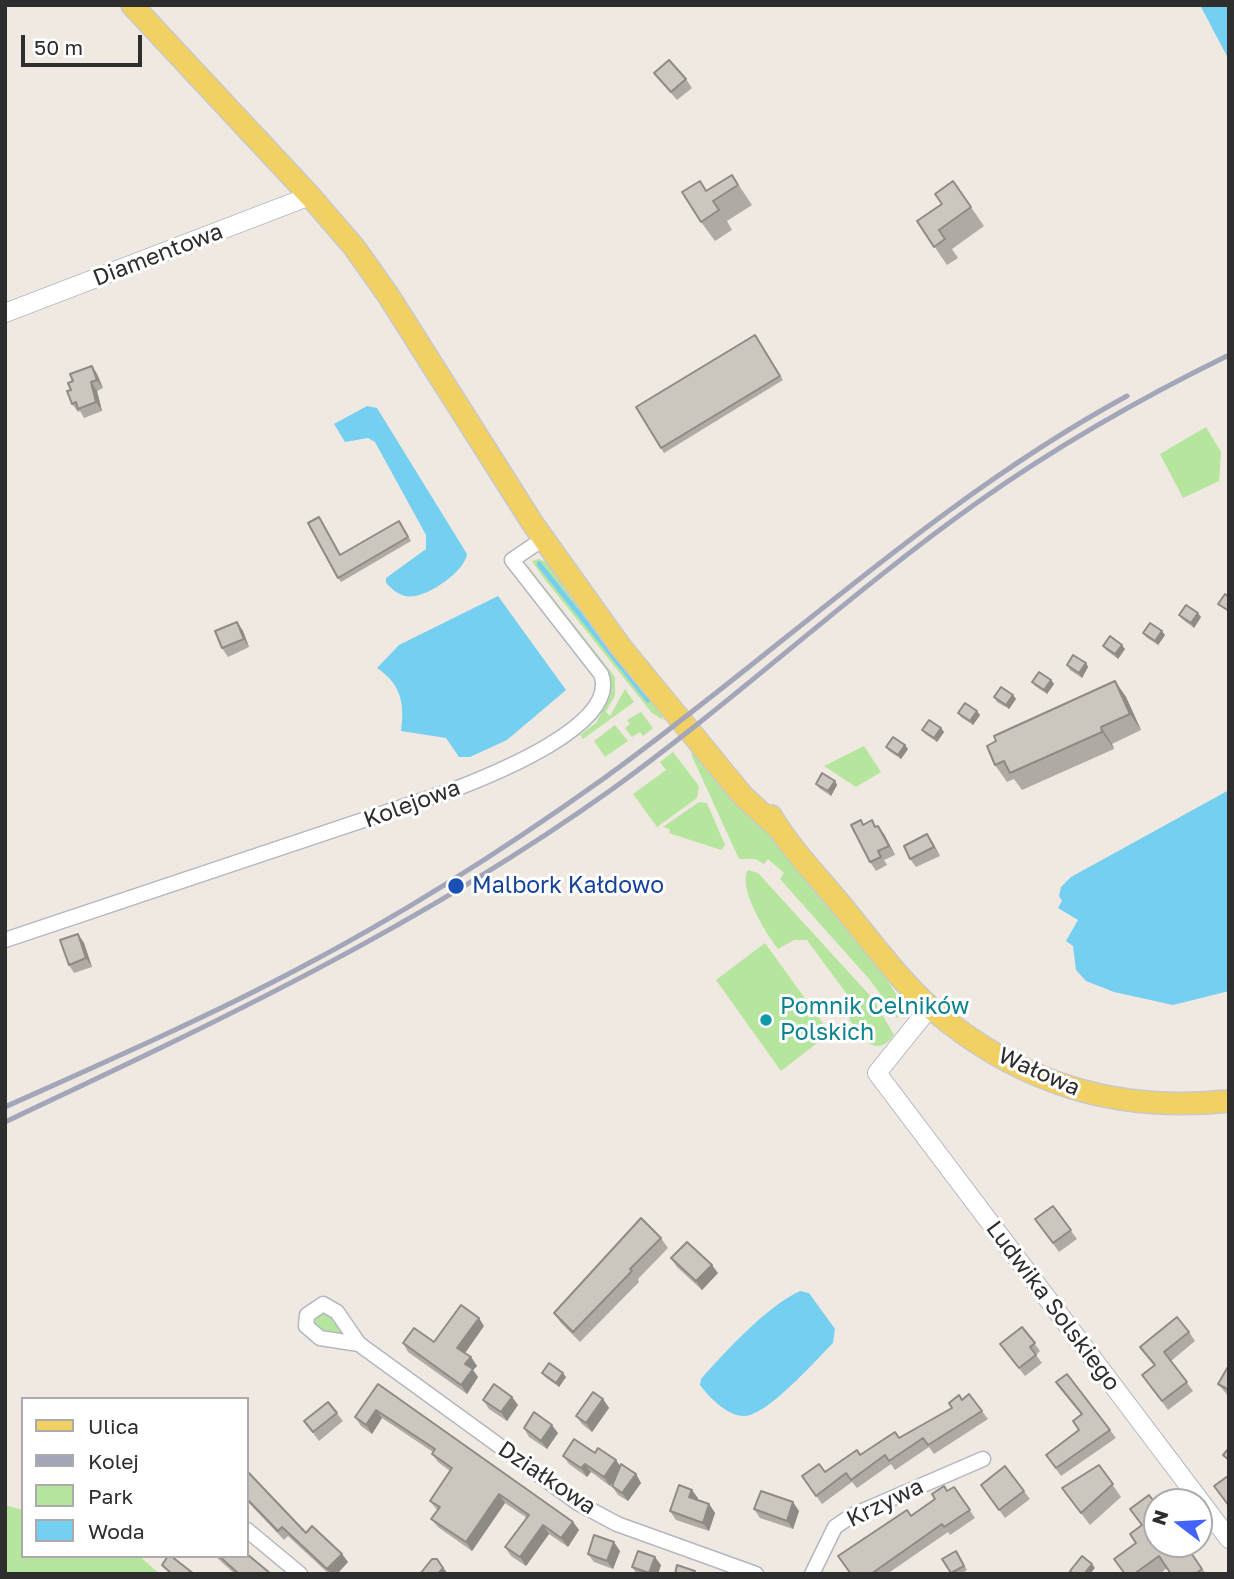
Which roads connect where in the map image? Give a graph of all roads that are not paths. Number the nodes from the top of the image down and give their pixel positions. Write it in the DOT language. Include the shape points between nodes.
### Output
graph roads {
  1 [pos="132,5"];
  2 [pos="310,196"];
  3 [pos="5,313"];
  4 [pos="543,539"];
  5 [pos="5,940"];
  6 [pos="930,1007"];
  7 [pos="1229,1101"];
  8 [pos="359,1344"];
  9 [pos="983,1459"];
  10 [pos="248,1531"];
  11 [pos="1229,1539"];
  12 [pos="300,1574"];
  13 [pos="756,1574"];
  14 [pos="812,1574"];
  1 -- 2 [label="main road, Wałowa"];
  2 -- 3 [label="street, Diamentowa"];
  2 -- 4 [label="main road, Wałowa" via="388,295"];
  4 -- 5 [label="street, Kolejowa" via="512,560 601,674 601,699 577,725 504,770 453,790"];
  4 -- 6 [label="main road, Wałowa" via="697,742 743,796 778,828"];
  6 -- 7 [label="main road, Wałowa" via="1023,1069 1083,1093 1137,1102"];
  6 -- 11 [label="street, Ludwika Solskiego" via="877,1073"];
  8 -- 13 [label="street, Działkowa" via="578,1503 617,1524"];
  9 -- 14 [label="street, Krzywa" via="851,1516 835,1527"];
  10 -- 12 [label="street"];
}
